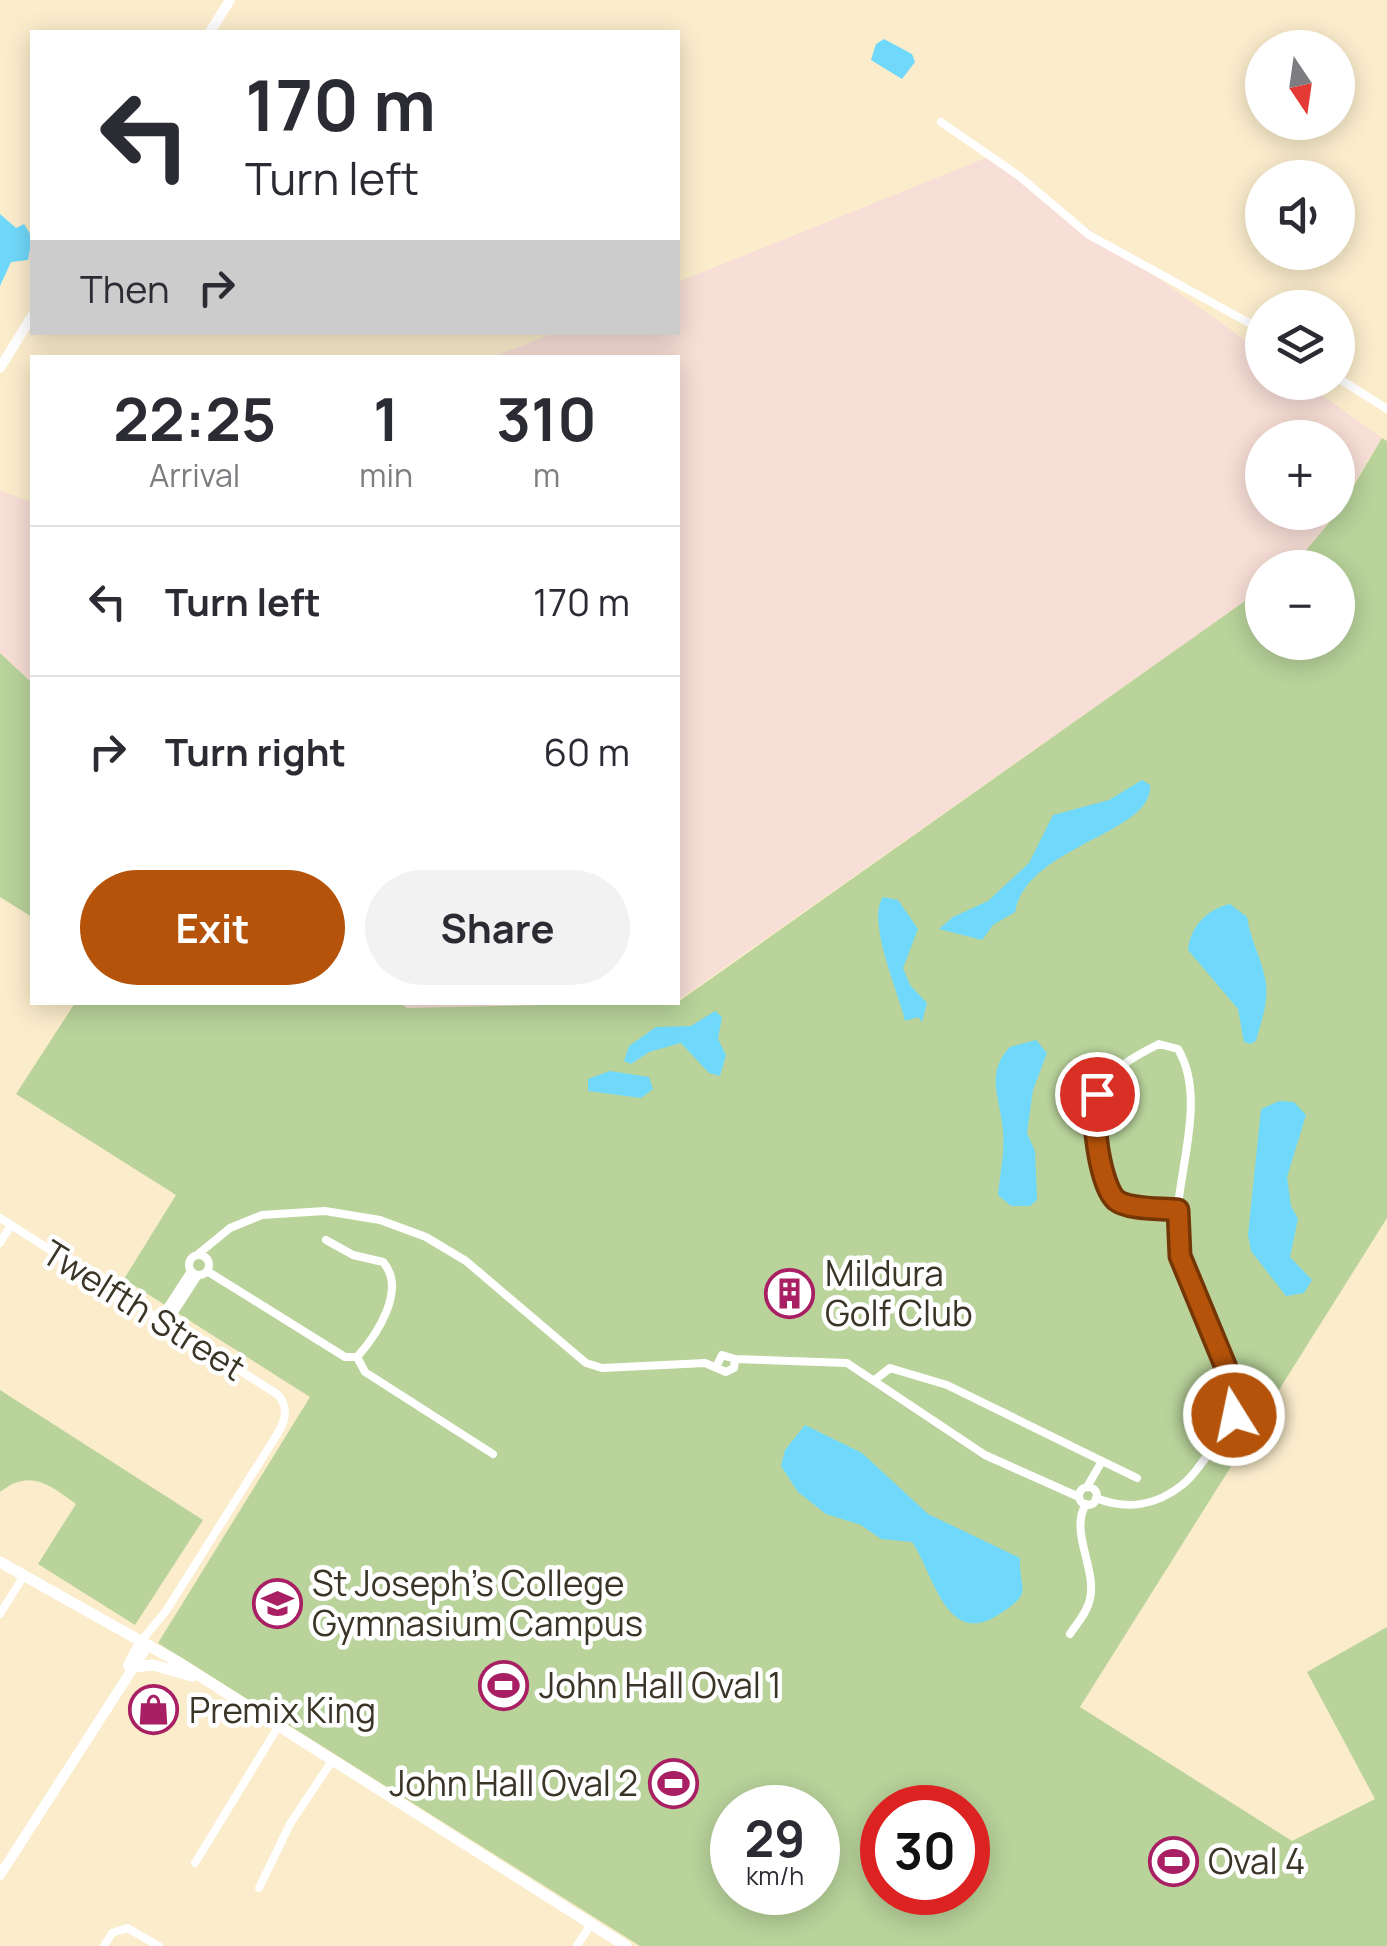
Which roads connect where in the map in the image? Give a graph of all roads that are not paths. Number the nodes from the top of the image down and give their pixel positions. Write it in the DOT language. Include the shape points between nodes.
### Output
graph roads {
  1 [pos="230,0"];
  2 [pos="211,30"];
  3 [pos="941,122"];
  4 [pos="30,319"];
  5 [pos="1245,321"];
  6 [pos="0,368"];
  7 [pos="1355,389"];
  8 [pos="1387,409"];
  9 [pos="1178,1210"];
  10 [pos="0,1218"];
  11 [pos="11,1226"];
  12 [pos="326,1240"];
  13 [pos="0,1243"];
  14 [pos="210,1248"];
  15 [pos="197,1256"];
  16 [pos="207,1266"];
  17 [pos="194,1273"];
  18 [pos="164,1321"];
  19 [pos="357,1356"];
  20 [pos="717,1362"];
  21 [pos="735,1362"];
  22 [pos="876,1380"];
  23 [pos="493,1454"];
  24 [pos="1102,1461"];
  25 [pos="1137,1478"];
  26 [pos="1087,1494"];
  27 [pos="0,1562"];
  28 [pos="23,1577"];
  29 [pos="0,1614"];
  30 [pos="1070,1634"];
  31 [pos="143,1646"];
  32 [pos="133,1667"];
  33 [pos="192,1676"];
  34 [pos="120,1685"];
  35 [pos="211,1685"];
  36 [pos="278,1727"];
  37 [pos="332,1761"];
  38 [pos="195,1864"];
  39 [pos="0,1875"];
  40 [pos="259,1888"];
  41 [pos="591,1924"];
  42 [pos="104,1946"];
  43 [pos="160,1946"];
  44 [pos="577,1946"];
  45 [pos="626,1946"];
  1 -- 2 [label="street"];
  3 -- 5 [label="street" via="1089,235"];
  4 -- 6 [label="street"];
  7 -- 8 [label="street"];
  9 -- 9 [label="street" via="1188,1097 1178,1049 1158,1044 1104,1083 1092,1122 1116,1200"];
  9 -- 26 [label="street" via="1180,1256 1234,1387 1234,1415 1223,1438 1177,1489 1133,1506"];
  10 -- 11 [label="street, Twelfth Street"];
  11 -- 13 [label="street"];
  11 -- 18 [label="street, Twelfth Street"];
  12 -- 19 [label="street" via="383,1262 390,1274 387,1311"];
  14 -- 15 [label="street"];
  14 -- 16 [label="street"];
  14 -- 20 [label="street" via="230,1228 262,1215 366,1216 414,1232 466,1261 586,1363 602,1368"];
  15 -- 16 [label="street"];
  15 -- 17 [label="street" via="190,1261"];
  16 -- 17 [label="street"];
  16 -- 19 [label="street" via="345,1357"];
  17 -- 18 [label="street"];
  18 -- 31 [label="street, Twelfth Street" via="284,1405 282,1425"];
  19 -- 23 [label="street" via="366,1372"];
  20 -- 21 [label="street" via="728,1354"];
  20 -- 21 [label="street" via="726,1372"];
  21 -- 22 [label="street" via="830,1359"];
  22 -- 24 [label="street" via="890,1368 947,1385"];
  22 -- 26 [label="street" via="985,1454"];
  24 -- 25 [label="street"];
  24 -- 26 [label="street"];
  26 -- 30 [label="street" via="1080,1522 1090,1599"];
  27 -- 28 [label="main road"];
  28 -- 29 [label="street"];
  28 -- 31 [label="main road"];
  31 -- 32 [label="street"];
  31 -- 33 [label="main road"];
  31 -- 34 [label="street"];
  31 -- 35 [label="main road"];
  32 -- 33 [label="main road"];
  32 -- 34 [label="street"];
  33 -- 35 [label="main road"];
  34 -- 39 [label="street"];
  35 -- 36 [label="main road"];
  36 -- 37 [label="main road"];
  36 -- 38 [label="street"];
  37 -- 40 [label="street" via="290,1824"];
  37 -- 41 [label="main road"];
  41 -- 44 [label="street"];
  41 -- 45 [label="main road"];
  42 -- 43 [label="street" via="112,1932 128,1928"];
}
